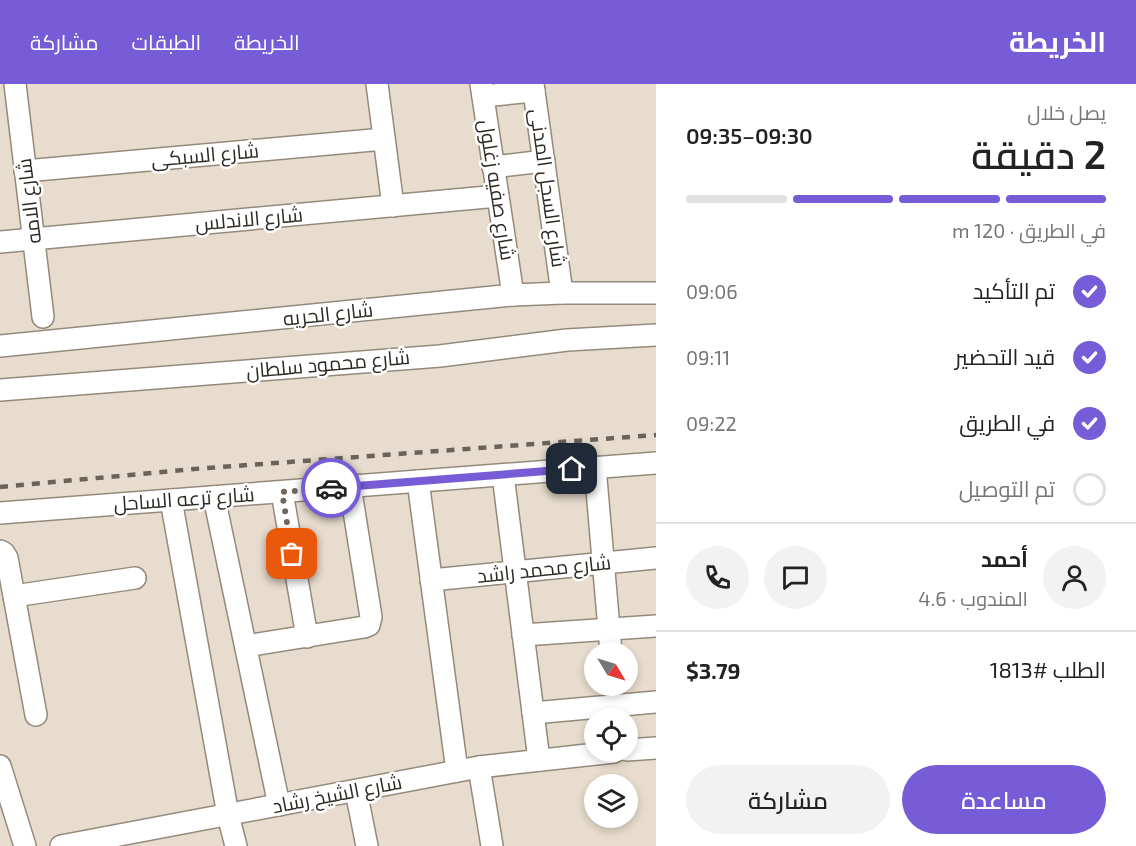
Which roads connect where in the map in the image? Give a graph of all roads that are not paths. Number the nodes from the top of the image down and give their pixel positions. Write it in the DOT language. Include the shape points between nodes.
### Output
graph roads {
  1 [pos="15,84"];
  2 [pos="377,84"];
  3 [pos="533,88"];
  4 [pos="482,90"];
  5 [pos="384,139"];
  6 [pos="544,161"];
  7 [pos="493,167"];
  8 [pos="25,171"];
  9 [pos="498,196"];
  10 [pos="393,206"];
  11 [pos="33,239"];
  12 [pos="0,242"];
  13 [pos="562,293"];
  14 [pos="656,293"];
  15 [pos="513,295"];
  16 [pos="43,317"];
  17 [pos="656,335"];
  18 [pos="0,346"];
  19 [pos="0,390"];
  20 [pos="656,463"];
  21 [pos="595,467"];
  22 [pos="503,475"];
  23 [pos="418,481"];
  24 [pos="350,486"];
  25 [pos="282,492"];
  26 [pos="214,497"];
  27 [pos="171,500"];
  28 [pos="0,513"];
  29 [pos="0,551"];
  30 [pos="656,558"];
  31 [pos="604,563"];
  32 [pos="515,572"];
  33 [pos="135,578"];
  34 [pos="431,580"];
  35 [pos="14,596"];
  36 [pos="656,626"];
  37 [pos="609,629"];
  38 [pos="523,635"];
  39 [pos="307,637"];
  40 [pos="610,642"];
  41 [pos="246,646"];
  42 [pos="656,702"];
  43 [pos="616,703"];
  44 [pos="533,713"];
  45 [pos="36,715"];
  46 [pos="656,748"];
  47 [pos="638,749"];
  48 [pos="584,755"];
  49 [pos="540,759"];
  50 [pos="0,766"];
  51 [pos="479,767"];
  52 [pos="457,771"];
  53 [pos="356,791"];
  54 [pos="279,805"];
  55 [pos="228,815"];
  56 [pos="25,846"];
  57 [pos="61,846"];
  58 [pos="236,846"];
  59 [pos="367,846"];
  60 [pos="492,846"];
  1 -- 8 [label="street, شارع الامه"];
  2 -- 5 [label="street"];
  3 -- 4 [label="street"];
  3 -- 6 [label="street, شارع السجل المدنى"];
  4 -- 7 [label="street, شارع صفيه زغلول"];
  5 -- 8 [label="street, شارع السبكى"];
  5 -- 10 [label="street"];
  6 -- 7 [label="street"];
  6 -- 13 [label="street, شارع السجل المدنى"];
  7 -- 9 [label="street, شارع صفيه زغلول"];
  8 -- 11 [label="street, شارع الامه"];
  9 -- 10 [label="street, شارع الاندلس"];
  9 -- 15 [label="street, شارع صفيه زغلول"];
  10 -- 11 [label="street, شارع الاندلس"];
  11 -- 12 [label="street, شارع الاندلس"];
  11 -- 16 [label="street, شارع الامه"];
  13 -- 14 [label="street, شارع الحريه"];
  13 -- 15 [label="street, شارع الحريه"];
  15 -- 18 [label="street, شارع الحريه"];
  17 -- 19 [label="street, شارع محمود سلطان"];
  20 -- 21 [label="street, شارع ترعه الساحل"];
  21 -- 22 [label="street, شارع ترعه الساحل"];
  21 -- 31 [label="street"];
  22 -- 23 [label="street, شارع ترعه الساحل"];
  22 -- 32 [label="street"];
  23 -- 24 [label="street, شارع ترعه الساحل"];
  23 -- 34 [label="street"];
  24 -- 25 [label="street, شارع ترعه الساحل"];
  24 -- 39 [label="street" via="371,621 364,627"];
  25 -- 26 [label="street, شارع ترعه الساحل"];
  25 -- 39 [label="street"];
  26 -- 27 [label="street, شارع ترعه الساحل"];
  26 -- 41 [label="street"];
  27 -- 28 [label="street, شارع ترعه الساحل"];
  27 -- 55 [label="street"];
  29 -- 35 [label="street" via="7,558"];
  30 -- 31 [label="street, شارع محمد راشد"];
  31 -- 32 [label="street, شارع محمد راشد"];
  31 -- 37 [label="street"];
  32 -- 34 [label="street, شارع محمد راشد"];
  32 -- 38 [label="street"];
  33 -- 35 [label="street"];
  34 -- 52 [label="street"];
  35 -- 45 [label="street"];
  36 -- 37 [label="street"];
  37 -- 38 [label="street"];
  37 -- 40 [label="street"];
  38 -- 44 [label="street"];
  39 -- 41 [label="street"];
  41 -- 54 [label="street"];
  42 -- 43 [label="street"];
  43 -- 44 [label="street"];
  44 -- 49 [label="street"];
  46 -- 47 [label="street"];
  48 -- 49 [label="street, شارع الشيخ رشاد"];
  49 -- 51 [label="street, شارع الشيخ رشاد"];
  50 -- 56 [label="street"];
  51 -- 52 [label="street, شارع الشيخ رشاد"];
  51 -- 60 [label="street"];
  52 -- 53 [label="street, شارع الشيخ رشاد"];
  53 -- 54 [label="street, شارع الشيخ رشاد"];
  53 -- 59 [label="street"];
  54 -- 55 [label="street, شارع الشيخ رشاد"];
  55 -- 57 [label="street, شارع الشيخ رشاد"];
  55 -- 58 [label="street"];
}
